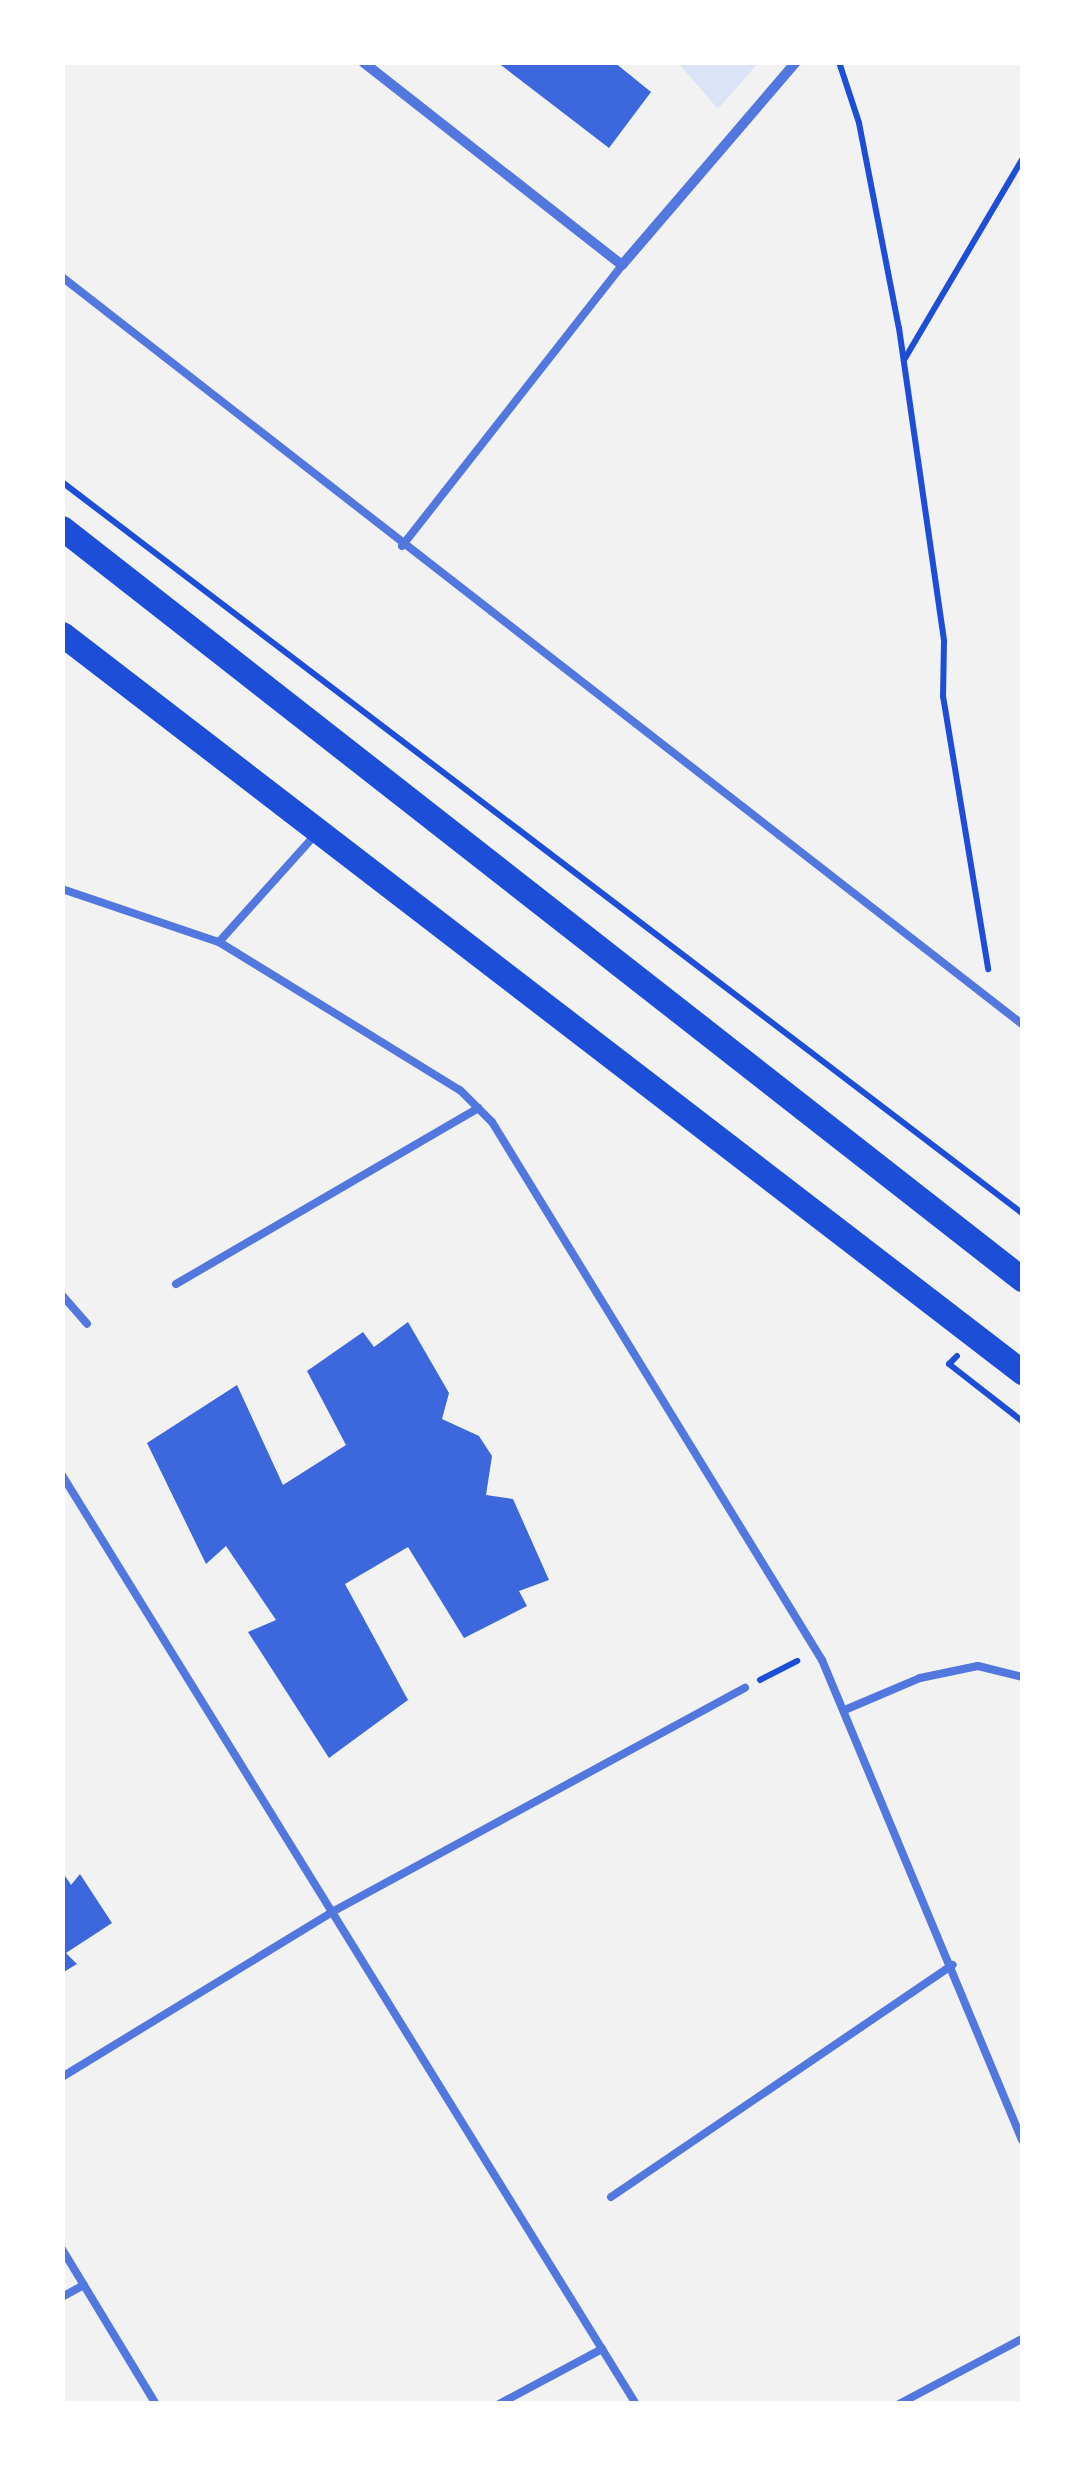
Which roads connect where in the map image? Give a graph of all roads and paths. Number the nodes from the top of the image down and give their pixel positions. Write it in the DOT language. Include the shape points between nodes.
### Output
graph roads {
  1 [pos="363,62"];
  2 [pos="796,62"];
  3 [pos="839,62"];
  4 [pos="1022,160"];
  5 [pos="622,265"];
  6 [pos="62,277"];
  7 [pos="903,362"];
  8 [pos="62,482"];
  9 [pos="62,528"];
  10 [pos="402,546"];
  11 [pos="62,634"];
  12 [pos="320,830"];
  13 [pos="62,889"];
  14 [pos="219,942"];
  15 [pos="993,1000"];
  16 [pos="1022,1024"];
  17 [pos="478,1108"];
  18 [pos="1022,1213"];
  19 [pos="1020,1268"];
  20 [pos="176,1284"];
  21 [pos="62,1295"];
  22 [pos="86,1324"];
  23 [pos="1022,1372"];
  24 [pos="62,1476"];
  25 [pos="816,1651"];
  26 [pos="1022,1678"];
  27 [pos="746,1688"];
  28 [pos="847,1710"];
  29 [pos="332,1912"];
  30 [pos="953,1964"];
  31 [pos="62,2077"];
  32 [pos="1022,2140"];
  33 [pos="611,2197"];
  34 [pos="62,2249"];
  35 [pos="84,2285"];
  36 [pos="62,2297"];
  37 [pos="1022,2340"];
  38 [pos="602,2349"];
  39 [pos="156,2404"];
  40 [pos="499,2404"];
  41 [pos="636,2404"];
  42 [pos="899,2404"];
  1 -- 5 [label="street"];
  2 -- 5 [label="street"];
  3 -- 7 [label="path" via="859,122"];
  4 -- 7 [label="path"];
  5 -- 10 [label="lane"];
  6 -- 10 [label="lane"];
  7 -- 15 [label="path" via="944,641 943,696"];
  8 -- 18 [label="path"];
  9 -- 19 [label="main road" via="987,1254"];
  10 -- 15 [label="lane"];
  11 -- 12 [label="main road"];
  12 -- 14 [label="lane"];
  12 -- 23 [label="main road"];
  13 -- 14 [label="lane"];
  14 -- 17 [label="lane" via="460,1090"];
  15 -- 16 [label="lane"];
  17 -- 20 [label="lane"];
  17 -- 25 [label="lane" via="515,1156"];
  21 -- 22 [label="lane"];
  24 -- 29 [label="lane"];
  25 -- 27 [label="path"];
  25 -- 28 [label="lane"];
  26 -- 28 [label="lane" via="978,1666 920,1678"];
  27 -- 29 [label="lane"];
  28 -- 30 [label="lane"];
  29 -- 31 [label="lane"];
  29 -- 38 [label="lane"];
  30 -- 32 [label="lane"];
  30 -- 33 [label="lane"];
  34 -- 35 [label="lane"];
  35 -- 36 [label="lane"];
  35 -- 39 [label="lane"];
  37 -- 42 [label="lane"];
  38 -- 40 [label="lane"];
  38 -- 41 [label="lane"];
}
